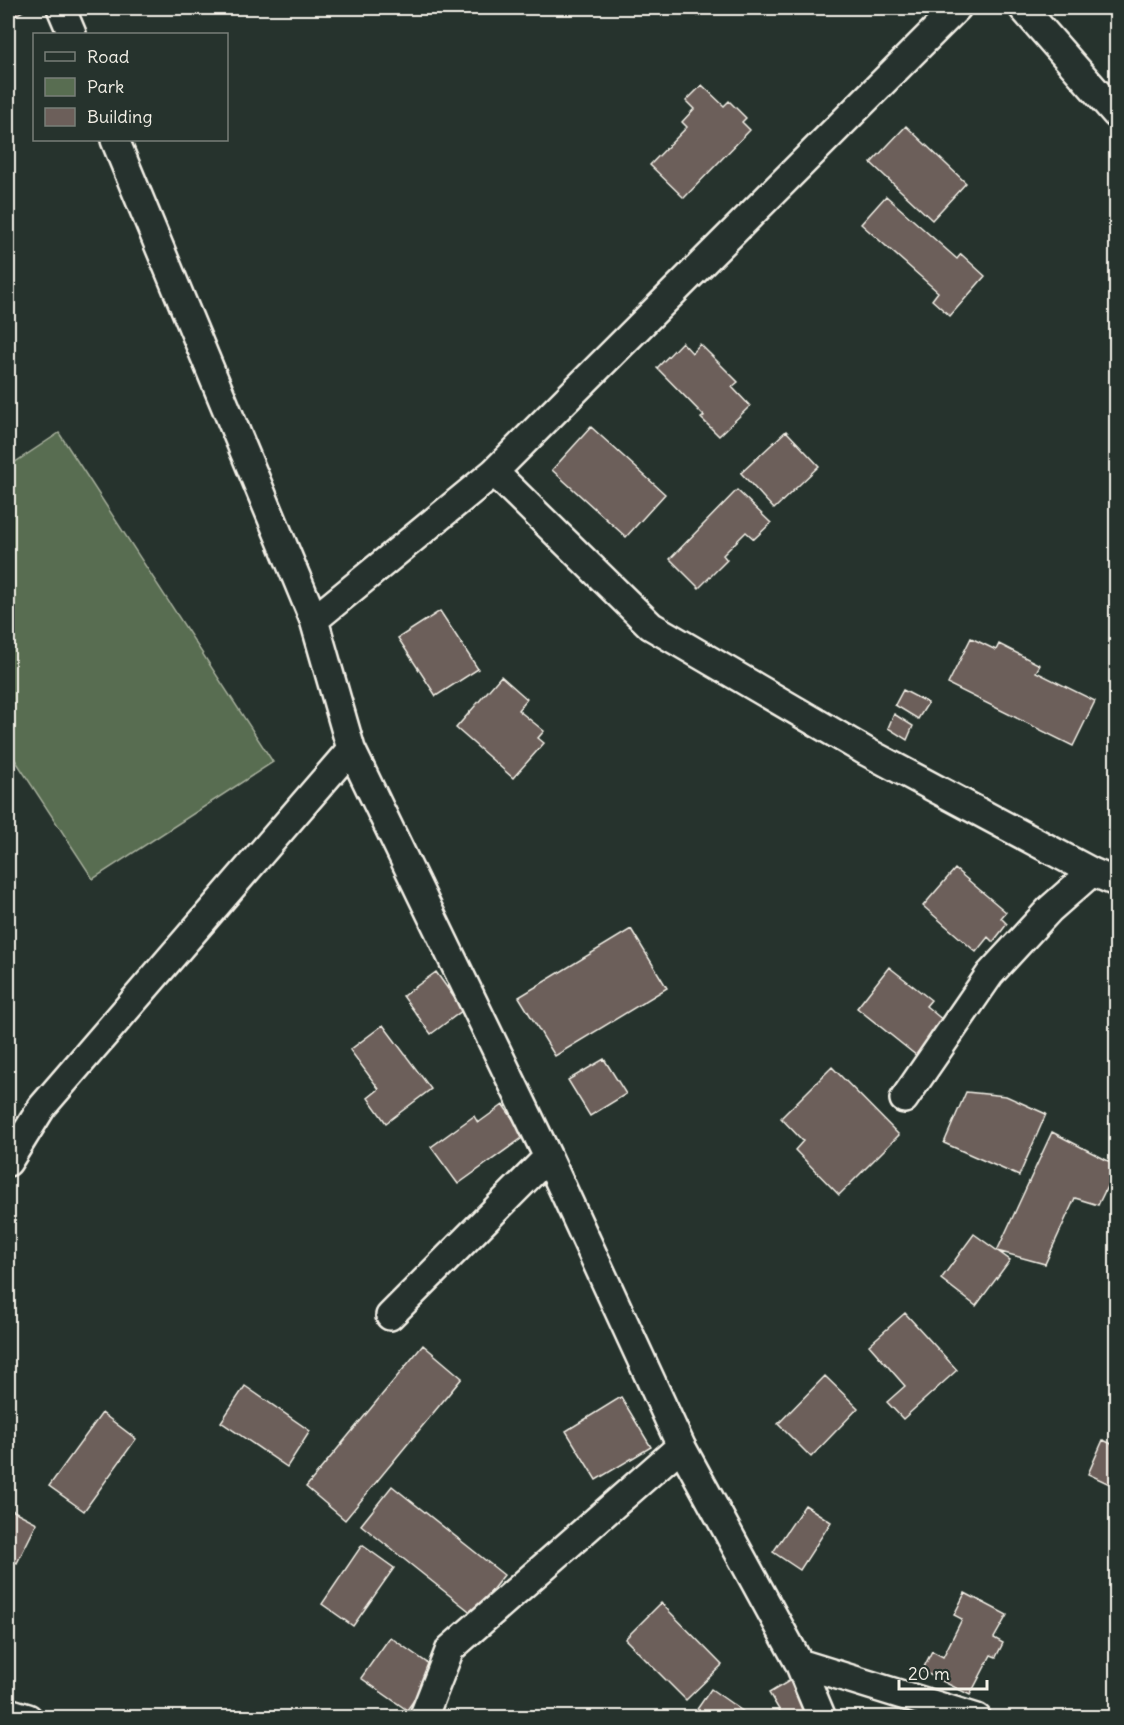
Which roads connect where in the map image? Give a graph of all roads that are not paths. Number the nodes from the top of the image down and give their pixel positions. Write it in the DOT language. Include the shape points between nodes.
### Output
graph roads {
  1 [pos="61,8"];
  2 [pos="957,8"];
  3 [pos="1023,8"];
  4 [pos="72,33"];
  5 [pos="1116,114"];
  6 [pos="115,141"];
  7 [pos="494,472"];
  8 [pos="314,620"];
  9 [pos="351,749"];
  10 [pos="1104,877"];
  11 [pos="904,1099"];
  12 [pos="549,1156"];
  13 [pos="8,1162"];
  14 [pos="390,1316"];
  15 [pos="681,1446"];
  16 [pos="799,1664"];
  17 [pos="8,1712"];
  18 [pos="28,1718"];
  19 [pos="423,1718"];
  20 [pos="822,1718"];
  21 [pos="977,1718"];
  1 -- 4 [label="street"];
  2 -- 7 [label="street"];
  3 -- 5 [label="street"];
  6 -- 8 [label="street"];
  7 -- 8 [label="street"];
  7 -- 10 [label="street" via="651,626 867,752"];
  8 -- 9 [label="street"];
  9 -- 12 [label="street"];
  9 -- 13 [label="street" via="42,1107"];
  10 -- 11 [label="street" via="1050,909 990,974"];
  12 -- 14 [label="street"];
  12 -- 15 [label="street"];
  15 -- 16 [label="street"];
  15 -- 19 [label="street" via="450,1648"];
  16 -- 20 [label="street"];
  16 -- 21 [label="street"];
  17 -- 18 [label="street"];
}
